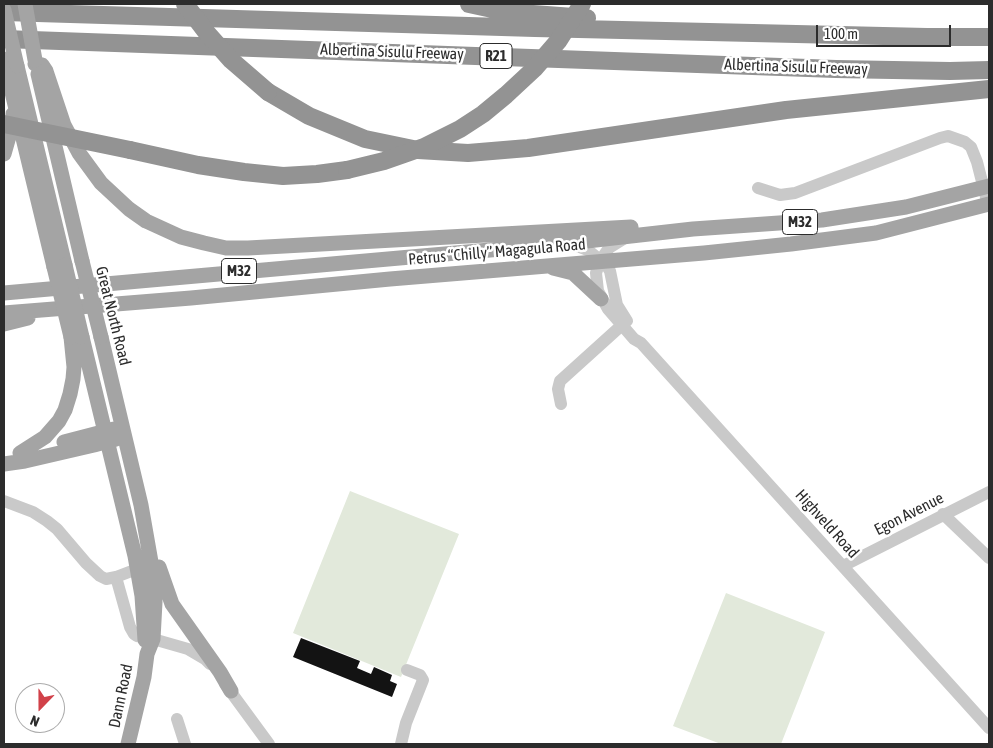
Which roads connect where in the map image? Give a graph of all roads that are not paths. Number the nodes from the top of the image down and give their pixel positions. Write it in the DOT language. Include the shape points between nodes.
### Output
graph roads {
  1 [pos="25,4"];
  2 [pos="185,4"];
  3 [pos="469,4"];
  4 [pos="582,4"];
  5 [pos="4,11"];
  6 [pos="709,31"];
  7 [pos="989,37"];
  8 [pos="4,39"];
  9 [pos="35,62"];
  10 [pos="9,64"];
  11 [pos="989,70"];
  12 [pos="989,89"];
  13 [pos="14,100"];
  14 [pos="4,124"];
  15 [pos="4,154"];
  16 [pos="986,187"];
  17 [pos="758,188"];
  18 [pos="989,205"];
  19 [pos="692,229"];
  20 [pos="632,236"];
  21 [pos="569,243"];
  22 [pos="600,260"];
  23 [pos="60,266"];
  24 [pos="542,266"];
  25 [pos="4,293"];
  26 [pos="601,299"];
  27 [pos="106,305"];
  28 [pos="4,313"];
  29 [pos="4,324"];
  30 [pos="622,325"];
  31 [pos="77,337"];
  32 [pos="641,343"];
  33 [pos="561,404"];
  34 [pos="123,431"];
  35 [pos="106,437"];
  36 [pos="20,453"];
  37 [pos="4,454"];
  38 [pos="4,464"];
  39 [pos="989,492"];
  40 [pos="4,501"];
  41 [pos="943,514"];
  42 [pos="147,538"];
  43 [pos="989,558"];
  44 [pos="843,566"];
  45 [pos="138,569"];
  46 [pos="116,577"];
  47 [pos="149,639"];
  48 [pos="406,670"];
  49 [pos="231,691"];
  50 [pos="177,719"];
  51 [pos="989,728"];
  52 [pos="128,744"];
  53 [pos="185,744"];
  54 [pos="269,744"];
  55 [pos="401,744"];
  1 -- 9 [label="main road, Great North Road, bridge"];
  2 -- 12 [label="highway, bridge" via="231,60 268,92 309,116 364,139 442,153 528,148 786,110"];
  3 -- 6 [label="highway" via="541,16 684,22"];
  4 -- 14 [label="highway, bridge" via="559,40 534,69 483,114 424,147 347,170 291,176 253,173 198,165"];
  5 -- 6 [label="highway, Albertina Sisulu Freeway / R21"];
  5 -- 10 [label="main road, bridge"];
  6 -- 7 [label="highway, Albertina Sisulu Freeway / R21"];
  8 -- 11 [label="highway, Albertina Sisulu Freeway / R21" via="836,69"];
  9 -- 19 [label="main road" via="46,71 64,125 101,183 146,221 204,243 248,248 661,225"];
  9 -- 34 [label="main road, Great North Road, bridge"];
  10 -- 13 [label="main road"];
  10 -- 23 [label="main road"];
  13 -- 15 [label="main road" via="12,126"];
  13 -- 23 [label="main road"];
  16 -- 17 [label="street" via="971,147 948,136 795,193 780,194"];
  16 -- 18 [label="street"];
  16 -- 19 [label="main road, Petrus “Chilly” Magagula Road / M32" via="855,216"];
  18 -- 22 [label="main road, Petrus “Chilly” Magagula Road / M32" via="895,229 844,238"];
  19 -- 20 [label="main road, Petrus “Chilly” Magagula Road / M32"];
  20 -- 21 [label="main road, Petrus “Chilly” Magagula Road / M32"];
  20 -- 22 [label="street" via="614,244"];
  21 -- 22 [label="street, Highveld Road" via="588,250"];
  21 -- 25 [label="main road, Petrus “Chilly” Magagula Road / M32"];
  22 -- 24 [label="main road, Petrus “Chilly” Magagula Road / M32"];
  22 -- 26 [label="street, Highveld Road" via="596,280"];
  22 -- 32 [label="street, Highveld Road" via="610,271 617,305"];
  23 -- 31 [label="main road, bridge"];
  24 -- 26 [label="main road" via="573,273"];
  24 -- 27 [label="main road, Petrus “Chilly” Magagula Road / M32"];
  26 -- 30 [label="street, Highveld Road"];
  27 -- 28 [label="main road, Petrus “Chilly” Magagula Road / M32"];
  27 -- 29 [label="main road"];
  30 -- 32 [label="street, Highveld Road"];
  30 -- 33 [label="street" via="560,381"];
  31 -- 35 [label="main road"];
  31 -- 36 [label="main road" via="70,394 59,421 45,437"];
  32 -- 44 [label="street, Highveld Road"];
  34 -- 35 [label="main road"];
  34 -- 42 [label="main road, Great North Road"];
  35 -- 36 [label="main road"];
  35 -- 38 [label="main road"];
  35 -- 45 [label="main road"];
  36 -- 37 [label="main road"];
  39 -- 41 [label="street, Egon Avenue"];
  40 -- 46 [label="street" via="48,521 100,576 106,579"];
  41 -- 43 [label="street"];
  41 -- 44 [label="street, Egon Avenue"];
  42 -- 47 [label="main road, Great North Road" via="154,586"];
  42 -- 49 [label="main road" via="172,604"];
  44 -- 51 [label="street, Highveld Road"];
  45 -- 46 [label="street"];
  45 -- 47 [label="main road"];
  46 -- 47 [label="street" via="132,631"];
  47 -- 49 [label="street" via="197,653"];
  47 -- 52 [label="main road, Dann Road"];
  48 -- 55 [label="street" via="420,675 423,680"];
  49 -- 54 [label="street"];
  50 -- 53 [label="street"];
}
